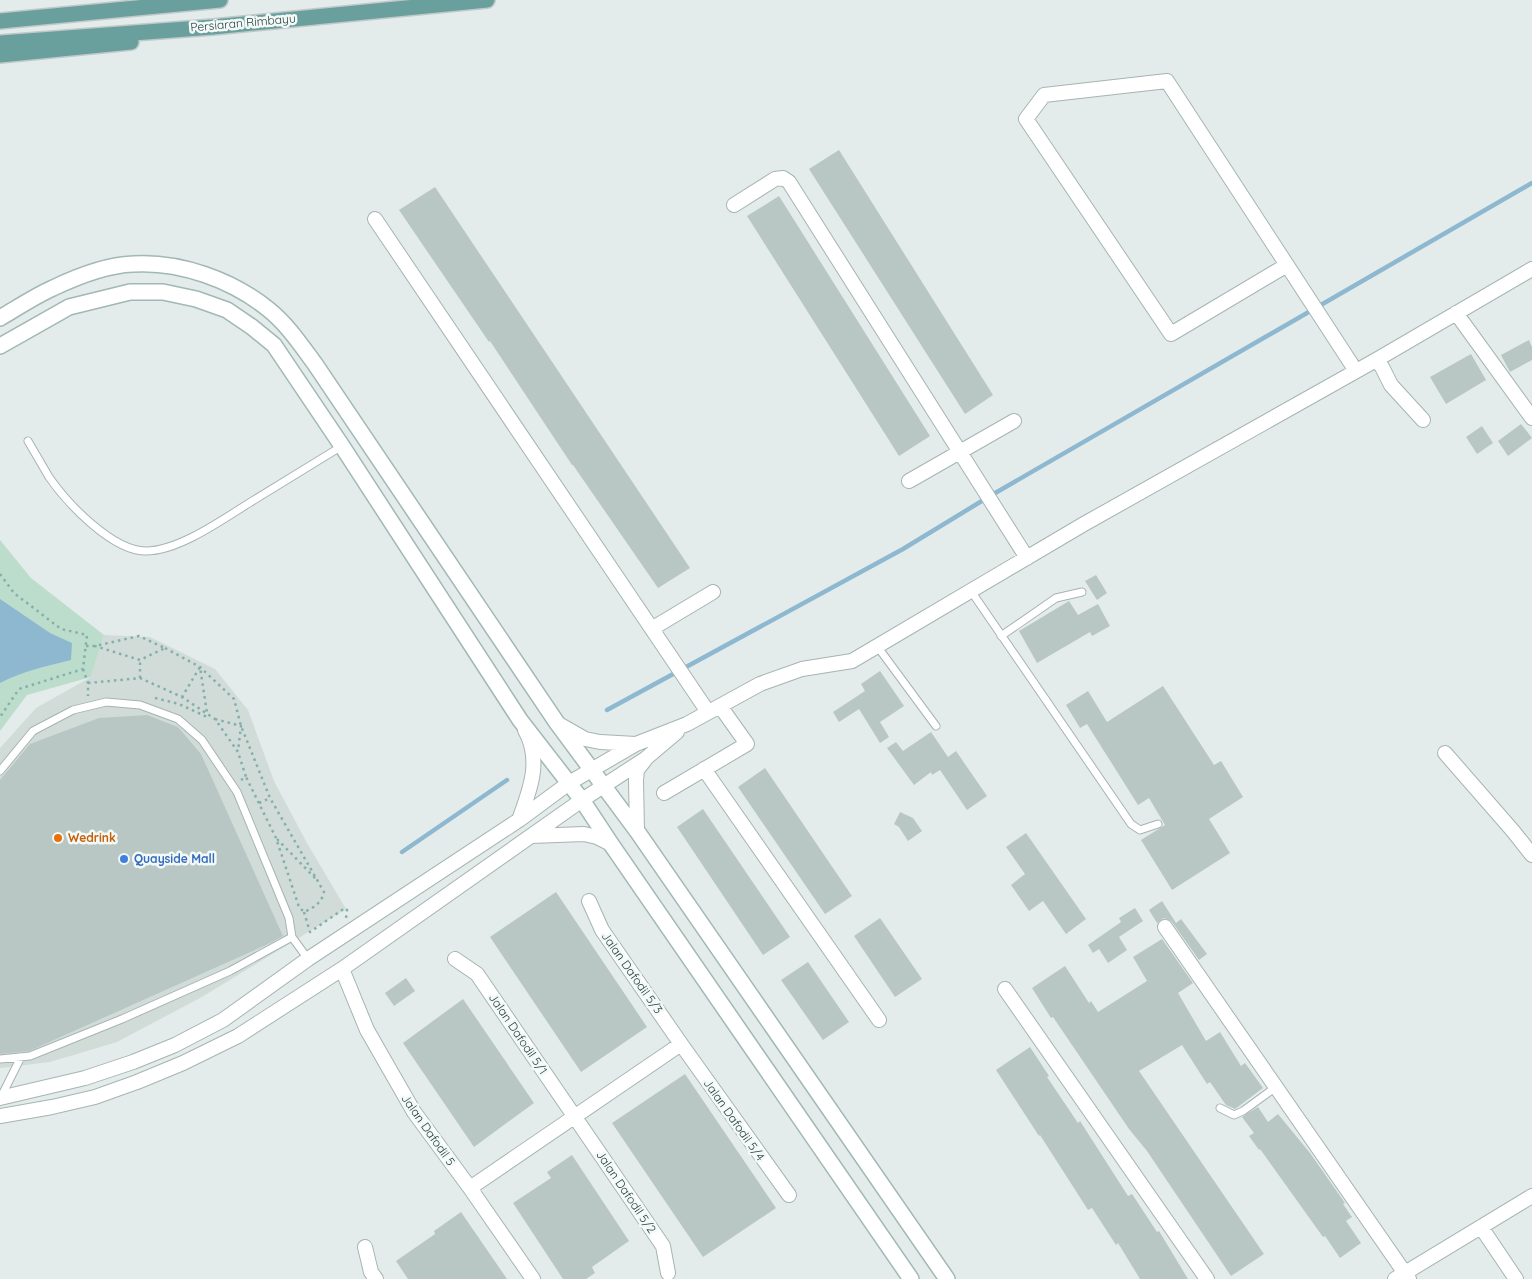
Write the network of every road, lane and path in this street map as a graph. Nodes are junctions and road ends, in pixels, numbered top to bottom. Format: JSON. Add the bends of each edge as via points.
{"nodes":[{"id":1,"x":220,"y":0,"type":"edge"},
{"id":2,"x":486,"y":0,"type":"edge"},
{"id":3,"x":0,"y":21,"type":"edge"},
{"id":4,"x":213,"y":26,"type":"junction"},
{"id":5,"x":0,"y":44,"type":"edge"},
{"id":6,"x":0,"y":55,"type":"edge"},
{"id":7,"x":734,"y":205,"type":"dead end"},
{"id":8,"x":375,"y":219,"type":"dead end"},
{"id":9,"x":1287,"y":265,"type":"junction"},
{"id":10,"x":1532,"y":269,"type":"edge"},
{"id":11,"x":1456,"y":313,"type":"junction"},
{"id":12,"x":0,"y":318,"type":"edge"},
{"id":13,"x":2,"y":346,"type":"edge"},
{"id":14,"x":1379,"y":364,"type":"junction"},
{"id":15,"x":1356,"y":371,"type":"junction"},
{"id":16,"x":1532,"y":418,"type":"edge"},
{"id":17,"x":1423,"y":420,"type":"dead end"},
{"id":18,"x":1014,"y":421,"type":"dead end"},
{"id":19,"x":28,"y":441,"type":"dead end"},
{"id":20,"x":342,"y":446,"type":"junction"},
{"id":21,"x":959,"y":453,"type":"junction"},
{"id":22,"x":909,"y":481,"type":"dead end"},
{"id":23,"x":1027,"y":558,"type":"junction"},
{"id":24,"x":0,"y":574,"type":"edge"},
{"id":25,"x":971,"y":591,"type":"junction"},
{"id":26,"x":713,"y":592,"type":"dead end"},
{"id":27,"x":1082,"y":592,"type":"dead end"},
{"id":28,"x":653,"y":628,"type":"junction"},
{"id":29,"x":1001,"y":636,"type":"junction"},
{"id":30,"x":877,"y":645,"type":"junction"},
{"id":31,"x":86,"y":646,"type":"junction"},
{"id":32,"x":95,"y":646,"type":"junction"},
{"id":33,"x":165,"y":648,"type":"junction"},
{"id":34,"x":140,"y":660,"type":"junction"},
{"id":35,"x":200,"y":667,"type":"junction"},
{"id":36,"x":83,"y":669,"type":"junction"},
{"id":37,"x":140,"y":678,"type":"junction"},
{"id":38,"x":88,"y":683,"type":"junction"},
{"id":39,"x":182,"y":697,"type":"junction"},
{"id":40,"x":140,"y":705,"type":"junction"},
{"id":41,"x":88,"y":706,"type":"junction"},
{"id":42,"x":714,"y":709,"type":"junction"},
{"id":43,"x":207,"y":713,"type":"junction"},
{"id":44,"x":0,"y":717,"type":"edge"},
{"id":45,"x":215,"y":718,"type":"junction"},
{"id":46,"x":520,"y":720,"type":"junction"},
{"id":47,"x":557,"y":723,"type":"junction"},
{"id":48,"x":687,"y":724,"type":"junction"},
{"id":49,"x":241,"y":726,"type":"junction"},
{"id":50,"x":936,"y":726,"type":"dead end"},
{"id":51,"x":636,"y":744,"type":"junction"},
{"id":52,"x":238,"y":752,"type":"junction"},
{"id":53,"x":1445,"y":753,"type":"dead end"},
{"id":54,"x":645,"y":759,"type":"junction"},
{"id":55,"x":704,"y":769,"type":"junction"},
{"id":56,"x":591,"y":770,"type":"junction"},
{"id":57,"x":0,"y":771,"type":"edge"},
{"id":58,"x":246,"y":777,"type":"junction"},
{"id":59,"x":569,"y":783,"type":"junction"},
{"id":60,"x":233,"y":785,"type":"junction"},
{"id":61,"x":603,"y":786,"type":"junction"},
{"id":62,"x":664,"y":793,"type":"dead end"},
{"id":63,"x":270,"y":798,"type":"junction"},
{"id":64,"x":582,"y":800,"type":"junction"},
{"id":65,"x":259,"y":803,"type":"junction"},
{"id":66,"x":519,"y":820,"type":"junction"},
{"id":67,"x":1158,"y":824,"type":"dead end"},
{"id":68,"x":637,"y":831,"type":"junction"},
{"id":69,"x":531,"y":836,"type":"junction"},
{"id":70,"x":276,"y":838,"type":"junction"},
{"id":71,"x":610,"y":844,"type":"junction"},
{"id":72,"x":1532,"y":855,"type":"edge"},
{"id":73,"x":321,"y":885,"type":"junction"},
{"id":74,"x":588,"y":901,"type":"dead end"},
{"id":75,"x":304,"y":912,"type":"junction"},
{"id":76,"x":343,"y":922,"type":"dead end"},
{"id":77,"x":1165,"y":927,"type":"dead end"},
{"id":78,"x":292,"y":937,"type":"junction"},
{"id":79,"x":308,"y":959,"type":"junction"},
{"id":80,"x":456,"y":959,"type":"dead end"},
{"id":81,"x":342,"y":969,"type":"junction"},
{"id":82,"x":1004,"y":989,"type":"dead end"},
{"id":83,"x":879,"y":1020,"type":"dead end"},
{"id":84,"x":681,"y":1044,"type":"junction"},
{"id":85,"x":21,"y":1057,"type":"junction"},
{"id":86,"x":0,"y":1059,"type":"edge"},
{"id":87,"x":1276,"y":1088,"type":"junction"},
{"id":88,"x":0,"y":1098,"type":"edge"},
{"id":89,"x":1220,"y":1108,"type":"dead end"},
{"id":90,"x":0,"y":1116,"type":"edge"},
{"id":91,"x":574,"y":1116,"type":"junction"},
{"id":92,"x":470,"y":1188,"type":"junction"},
{"id":93,"x":789,"y":1195,"type":"dead end"},
{"id":94,"x":1532,"y":1196,"type":"edge"},
{"id":95,"x":1481,"y":1227,"type":"junction"},
{"id":96,"x":365,"y":1247,"type":"dead end"},
{"id":97,"x":668,"y":1273,"type":"dead end"},
{"id":98,"x":1403,"y":1277,"type":"edge"},
{"id":99,"x":376,"y":1279,"type":"edge"},
{"id":100,"x":533,"y":1279,"type":"edge"},
{"id":101,"x":911,"y":1279,"type":"edge"},
{"id":102,"x":947,"y":1279,"type":"edge"},
{"id":103,"x":1207,"y":1279,"type":"edge"},
{"id":104,"x":1516,"y":1279,"type":"edge"}],
"edges":[{"from":1,"to":3,"type":"main road","name":"Persiaran Rimbayu"},
{"from":2,"to":4,"type":"main road","name":"Persiaran Rimbayu"},
{"from":4,"to":5,"type":"main road","name":"Persiaran Rimbayu"},
{"from":4,"to":6,"type":"main road","via":[[129,43]]},
{"from":7,"to":21,"type":"street","via":[[775,179],[786,179]]},
{"from":8,"to":28,"type":"street"},
{"from":9,"to":9,"type":"street","via":[[1167,81],[1044,95],[1026,120],[1171,334]]},
{"from":9,"to":15,"type":"street"},
{"from":10,"to":11,"type":"street"},
{"from":11,"to":14,"type":"street"},
{"from":11,"to":16,"type":"street"},
{"from":12,"to":47,"type":"street","via":[[51,288],[94,272],[132,264],[170,265],[204,275],[238,288],[269,309],[315,364]]},
{"from":13,"to":20,"type":"street","via":[[69,307],[130,292],[163,292],[196,299],[227,310],[274,346]]},
{"from":14,"to":15,"type":"street"},
{"from":14,"to":17,"type":"street","via":[[1391,385]]},
{"from":15,"to":23,"type":"street"},
{"from":18,"to":21,"type":"street"},
{"from":19,"to":20,"type":"lane","via":[[50,478],[71,504],[125,547],[146,551],[169,547],[203,532]]},
{"from":20,"to":46,"type":"street"},
{"from":21,"to":22,"type":"street"},
{"from":21,"to":23,"type":"street"},
{"from":23,"to":25,"type":"street"},
{"from":24,"to":31,"type":"path","via":[[14,593],[61,629],[87,635]]},
{"from":25,"to":29,"type":"lane"},
{"from":25,"to":30,"type":"street"},
{"from":26,"to":28,"type":"street"},
{"from":27,"to":29,"type":"lane","via":[[1056,598]]},
{"from":28,"to":42,"type":"street","via":[[681,670]]},
{"from":29,"to":67,"type":"lane","via":[[1131,824],[1140,830]]},
{"from":30,"to":42,"type":"street","via":[[852,660],[802,669],[760,684]]},
{"from":30,"to":50,"type":"lane"},
{"from":31,"to":32,"type":"path"},
{"from":31,"to":36,"type":"path"},
{"from":32,"to":33,"type":"path","via":[[138,636]]},
{"from":32,"to":34,"type":"path"},
{"from":33,"to":34,"type":"path"},
{"from":33,"to":35,"type":"path"},
{"from":34,"to":37,"type":"path"},
{"from":35,"to":39,"type":"path"},
{"from":35,"to":43,"type":"path"},
{"from":35,"to":49,"type":"path","via":[[234,699]]},
{"from":36,"to":38,"type":"path"},
{"from":36,"to":44,"type":"path","via":[[19,689]]},
{"from":37,"to":38,"type":"path"},
{"from":37,"to":39,"type":"path"},
{"from":38,"to":41,"type":"path"},
{"from":39,"to":43,"type":"path"},
{"from":40,"to":41,"type":"lane","via":[[106,702]]},
{"from":40,"to":43,"type":"path","via":[[144,698],[160,699],[204,716]]},
{"from":40,"to":60,"type":"lane","via":[[178,719],[202,740]]},
{"from":41,"to":57,"type":"lane","via":[[73,710],[33,732]]},
{"from":42,"to":48,"type":"street"},
{"from":42,"to":55,"type":"street","via":[[746,744]]},
{"from":43,"to":45,"type":"path"},
{"from":45,"to":49,"type":"path"},
{"from":45,"to":52,"type":"path"},
{"from":46,"to":59,"type":"street"},
{"from":46,"to":66,"type":"street","via":[[531,741],[534,776]]},
{"from":47,"to":51,"type":"street","via":[[600,742]]},
{"from":47,"to":56,"type":"street"},
{"from":48,"to":51,"type":"street"},
{"from":48,"to":54,"type":"street"},
{"from":49,"to":52,"type":"path"},
{"from":49,"to":63,"type":"path"},
{"from":51,"to":56,"type":"street"},
{"from":52,"to":58,"type":"path"},
{"from":53,"to":72,"type":"street"},
{"from":54,"to":61,"type":"street"},
{"from":54,"to":68,"type":"street","via":[[637,770]]},
{"from":55,"to":62,"type":"street"},
{"from":55,"to":83,"type":"street"},
{"from":56,"to":59,"type":"street"},
{"from":56,"to":61,"type":"street"},
{"from":58,"to":60,"type":"path"},
{"from":58,"to":65,"type":"path"},
{"from":59,"to":64,"type":"street"},
{"from":59,"to":66,"type":"street"},
{"from":60,"to":78,"type":"lane","via":[[289,918]]},
{"from":61,"to":64,"type":"street"},
{"from":61,"to":68,"type":"street"},
{"from":63,"to":65,"type":"path"},
{"from":63,"to":73,"type":"path"},
{"from":64,"to":69,"type":"street"},
{"from":64,"to":71,"type":"street"},
{"from":65,"to":70,"type":"path"},
{"from":66,"to":79,"type":"street"},
{"from":68,"to":102,"type":"street"},
{"from":69,"to":71,"type":"street","via":[[584,834]]},
{"from":69,"to":81,"type":"street"},
{"from":70,"to":73,"type":"path"},
{"from":70,"to":75,"type":"path","via":[[299,907]]},
{"from":71,"to":101,"type":"street"},
{"from":73,"to":75,"type":"path","via":[[323,898],[313,909]]},
{"from":74,"to":84,"type":"street","name":"Jalan Dafodil 5/3","via":[[602,930]]},
{"from":75,"to":76,"type":"path","via":[[310,932],[344,908],[347,916]]},
{"from":77,"to":87,"type":"street"},
{"from":78,"to":79,"type":"lane"},
{"from":78,"to":85,"type":"lane","via":[[230,971],[122,1019]]},
{"from":79,"to":88,"type":"street","via":[[223,1020],[175,1045],[86,1078]]},
{"from":80,"to":91,"type":"street","name":"Jalan Dafodil 5/1","via":[[477,974]]},
{"from":81,"to":90,"type":"street","via":[[238,1036],[183,1063],[95,1096]]},
{"from":81,"to":92,"type":"street","name":"Jalan Dafodil 5","via":[[367,1030],[414,1112]]},
{"from":82,"to":103,"type":"street"},
{"from":84,"to":91,"type":"street"},
{"from":84,"to":93,"type":"street","name":"Jalan Dafodil 5/4"},
{"from":85,"to":86,"type":"lane"},
{"from":85,"to":88,"type":"lane"},
{"from":87,"to":89,"type":"lane","via":[[1243,1112],[1234,1115]]},
{"from":87,"to":98,"type":"street"},
{"from":91,"to":92,"type":"street"},
{"from":91,"to":97,"type":"street","name":"Jalan Dafodil 5/2","via":[[663,1246]]},
{"from":92,"to":100,"type":"street","name":"Jalan Dafodil 5"},
{"from":94,"to":95,"type":"street"},
{"from":95,"to":98,"type":"street"},
{"from":95,"to":104,"type":"street"},
{"from":96,"to":99,"type":"street"}]}
